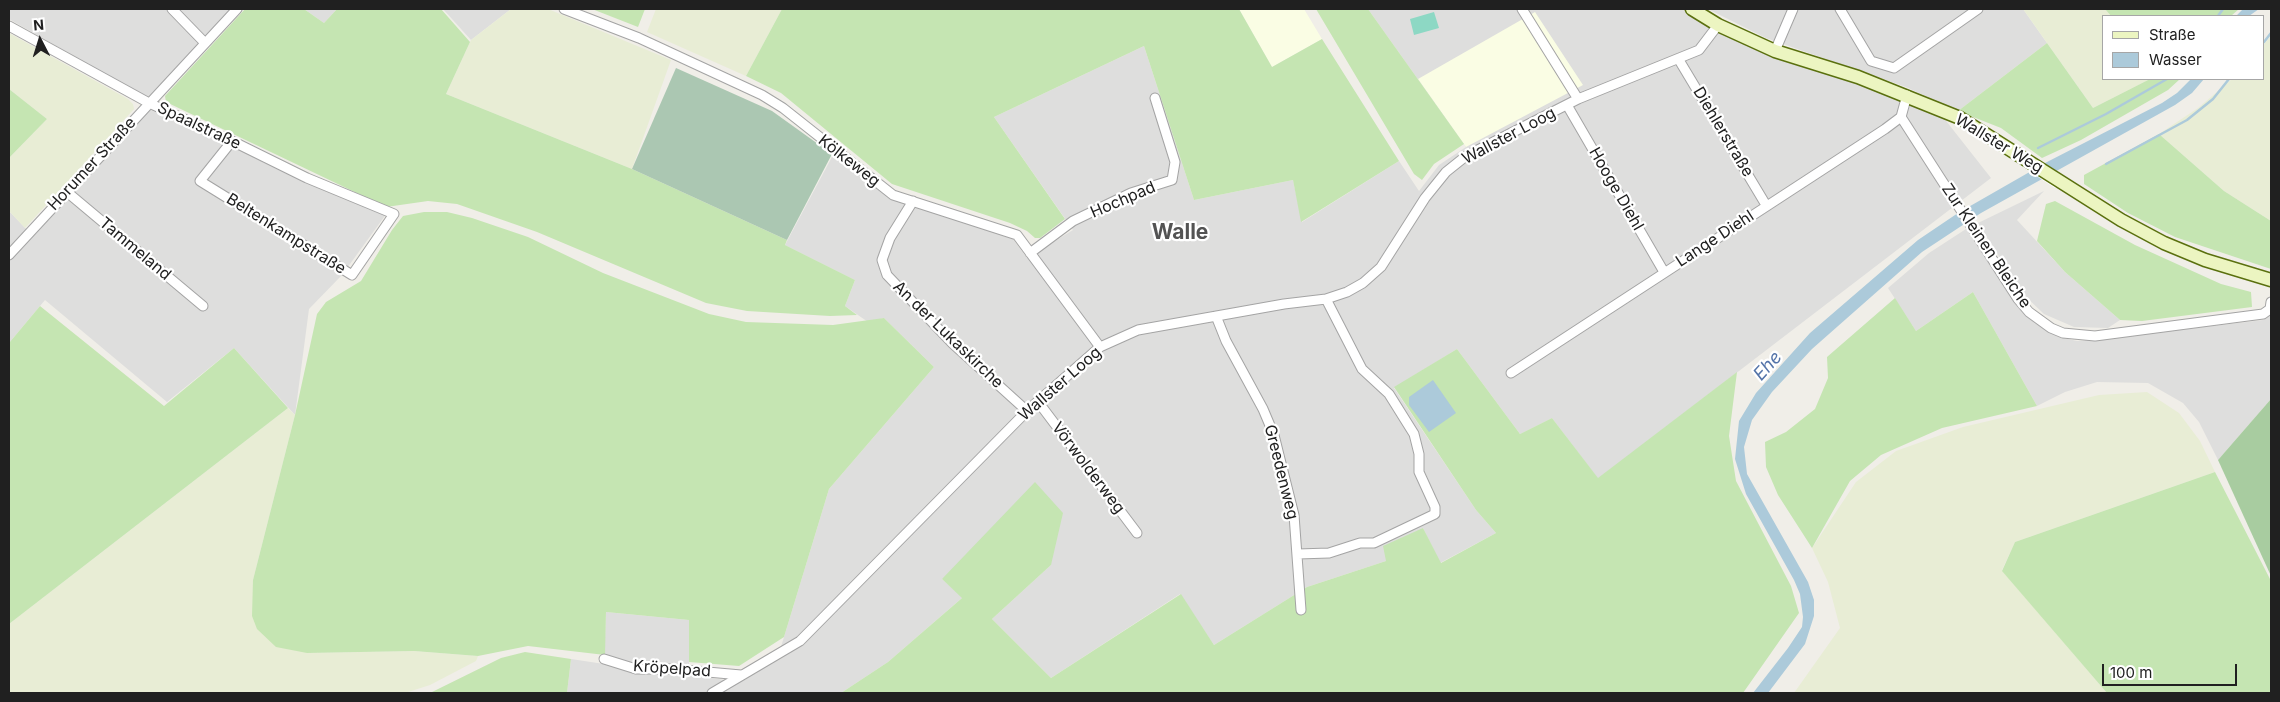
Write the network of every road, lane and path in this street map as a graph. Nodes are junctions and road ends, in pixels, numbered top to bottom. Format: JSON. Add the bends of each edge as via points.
{"nodes":[{"id":1,"x":172,"y":9,"type":"edge"},
{"id":2,"x":237,"y":9,"type":"edge"},
{"id":3,"x":564,"y":9,"type":"edge"},
{"id":4,"x":1522,"y":9,"type":"edge"},
{"id":5,"x":1692,"y":9,"type":"edge"},
{"id":6,"x":1793,"y":9,"type":"edge"},
{"id":7,"x":1840,"y":9,"type":"edge"},
{"id":8,"x":1978,"y":9,"type":"edge"},
{"id":9,"x":1718,"y":25,"type":"junction"},
{"id":10,"x":9,"y":26,"type":"edge"},
{"id":11,"x":205,"y":43,"type":"junction"},
{"id":12,"x":1775,"y":52,"type":"junction"},
{"id":13,"x":1679,"y":60,"type":"junction"},
{"id":14,"x":1907,"y":95,"type":"junction"},
{"id":15,"x":1155,"y":98,"type":"dead end"},
{"id":16,"x":1578,"y":99,"type":"junction"},
{"id":17,"x":149,"y":103,"type":"junction"},
{"id":18,"x":1567,"y":105,"type":"junction"},
{"id":19,"x":1901,"y":117,"type":"junction"},
{"id":20,"x":232,"y":141,"type":"junction"},
{"id":21,"x":67,"y":192,"type":"junction"},
{"id":22,"x":913,"y":201,"type":"junction"},
{"id":23,"x":1766,"y":205,"type":"junction"},
{"id":24,"x":394,"y":214,"type":"joint"},
{"id":25,"x":1030,"y":253,"type":"junction"},
{"id":26,"x":9,"y":255,"type":"edge"},
{"id":27,"x":1664,"y":272,"type":"junction"},
{"id":28,"x":2271,"y":280,"type":"edge"},
{"id":29,"x":1326,"y":299,"type":"junction"},
{"id":30,"x":2271,"y":302,"type":"edge"},
{"id":31,"x":203,"y":306,"type":"dead end"},
{"id":32,"x":1216,"y":316,"type":"junction"},
{"id":33,"x":1100,"y":347,"type":"junction"},
{"id":34,"x":1511,"y":373,"type":"dead end"},
{"id":35,"x":1038,"y":403,"type":"junction"},
{"id":36,"x":1027,"y":411,"type":"junction"},
{"id":37,"x":1137,"y":533,"type":"dead end"},
{"id":38,"x":1298,"y":554,"type":"junction"},
{"id":39,"x":1301,"y":610,"type":"dead end"},
{"id":40,"x":604,"y":659,"type":"dead end"},
{"id":41,"x":741,"y":675,"type":"junction"},
{"id":42,"x":712,"y":693,"type":"edge"}],
"edges":[{"from":1,"to":11,"type":"street"},
{"from":2,"to":11,"type":"street","name":"Horumer Straße"},
{"from":3,"to":22,"type":"street","name":"Kölkeweg","via":[[638,38],[762,95],[893,195]]},
{"from":4,"to":16,"type":"street"},
{"from":5,"to":9,"type":"street","name":"Wallster Weg"},
{"from":6,"to":12,"type":"street"},
{"from":7,"to":8,"type":"street","via":[[1871,61],[1894,68]]},
{"from":9,"to":12,"type":"street","name":"Wallster Weg"},
{"from":9,"to":13,"type":"street","name":"Wallster Loog","via":[[1699,50]]},
{"from":10,"to":17,"type":"street","name":"Spaalstraße"},
{"from":11,"to":17,"type":"street","name":"Horumer Straße"},
{"from":12,"to":14,"type":"street","name":"Wallster Weg"},
{"from":13,"to":16,"type":"street","name":"Wallster Loog"},
{"from":13,"to":23,"type":"street","name":"Diehlerstraße"},
{"from":14,"to":19,"type":"street"},
{"from":14,"to":28,"type":"street","name":"Wallster Weg","via":[[1960,118],[2121,220],[2164,243],[2205,260]]},
{"from":15,"to":25,"type":"street","name":"Hochpad","via":[[1175,162],[1172,180],[1131,193],[1073,221]]},
{"from":16,"to":18,"type":"street","name":"Wallster Loog"},
{"from":17,"to":20,"type":"street","name":"Spaalstraße"},
{"from":17,"to":21,"type":"street","name":"Horumer Straße"},
{"from":18,"to":27,"type":"street","name":"Hooge Diehl"},
{"from":18,"to":29,"type":"street","name":"Wallster Loog","via":[[1466,156],[1446,172],[1421,203],[1381,267],[1363,283]]},
{"from":19,"to":23,"type":"street","name":"Lange Diehl"},
{"from":19,"to":30,"type":"street","name":"Zur Kleinen Bleiche","via":[[2018,299],[2029,312],[2063,333],[2095,336],[2263,314],[2270,309]]},
{"from":20,"to":24,"type":"street","name":"Spaalstraße","via":[[307,178]]},
{"from":20,"to":24,"type":"street","name":"Beltenkampstraße","via":[[200,181],[352,275]]},
{"from":21,"to":26,"type":"street","name":"Horumer Straße"},
{"from":21,"to":31,"type":"street","name":"Tammeland"},
{"from":22,"to":25,"type":"street","name":"Kölkeweg","via":[[1017,235]]},
{"from":22,"to":36,"type":"street","name":"An der Lukaskirche","via":[[890,238],[882,260],[887,275],[953,344]]},
{"from":23,"to":27,"type":"street","name":"Lange Diehl"},
{"from":25,"to":33,"type":"street","name":"Kölkeweg"},
{"from":27,"to":34,"type":"street","name":"Lange Diehl"},
{"from":29,"to":32,"type":"street","name":"Wallster Loog"},
{"from":29,"to":38,"type":"street","via":[[1362,369],[1390,394],[1414,434],[1419,472],[1436,514],[1374,542],[1360,543],[1329,554]]},
{"from":32,"to":33,"type":"street","name":"Wallster Loog","via":[[1138,330]]},
{"from":32,"to":38,"type":"street","name":"Greedenweg","via":[[1274,435],[1294,515]]},
{"from":33,"to":35,"type":"street","name":"Wallster Loog"},
{"from":35,"to":36,"type":"street","name":"Wallster Loog"},
{"from":35,"to":37,"type":"street","name":"Vörwolderweg"},
{"from":36,"to":41,"type":"street","name":"Wallster Loog","via":[[800,641]]},
{"from":38,"to":39,"type":"street","name":"Greedenweg"},
{"from":40,"to":41,"type":"street","name":"Kröpelpad","via":[[636,669],[674,668]]},
{"from":41,"to":42,"type":"street","name":"Wallster Loog"}]}
